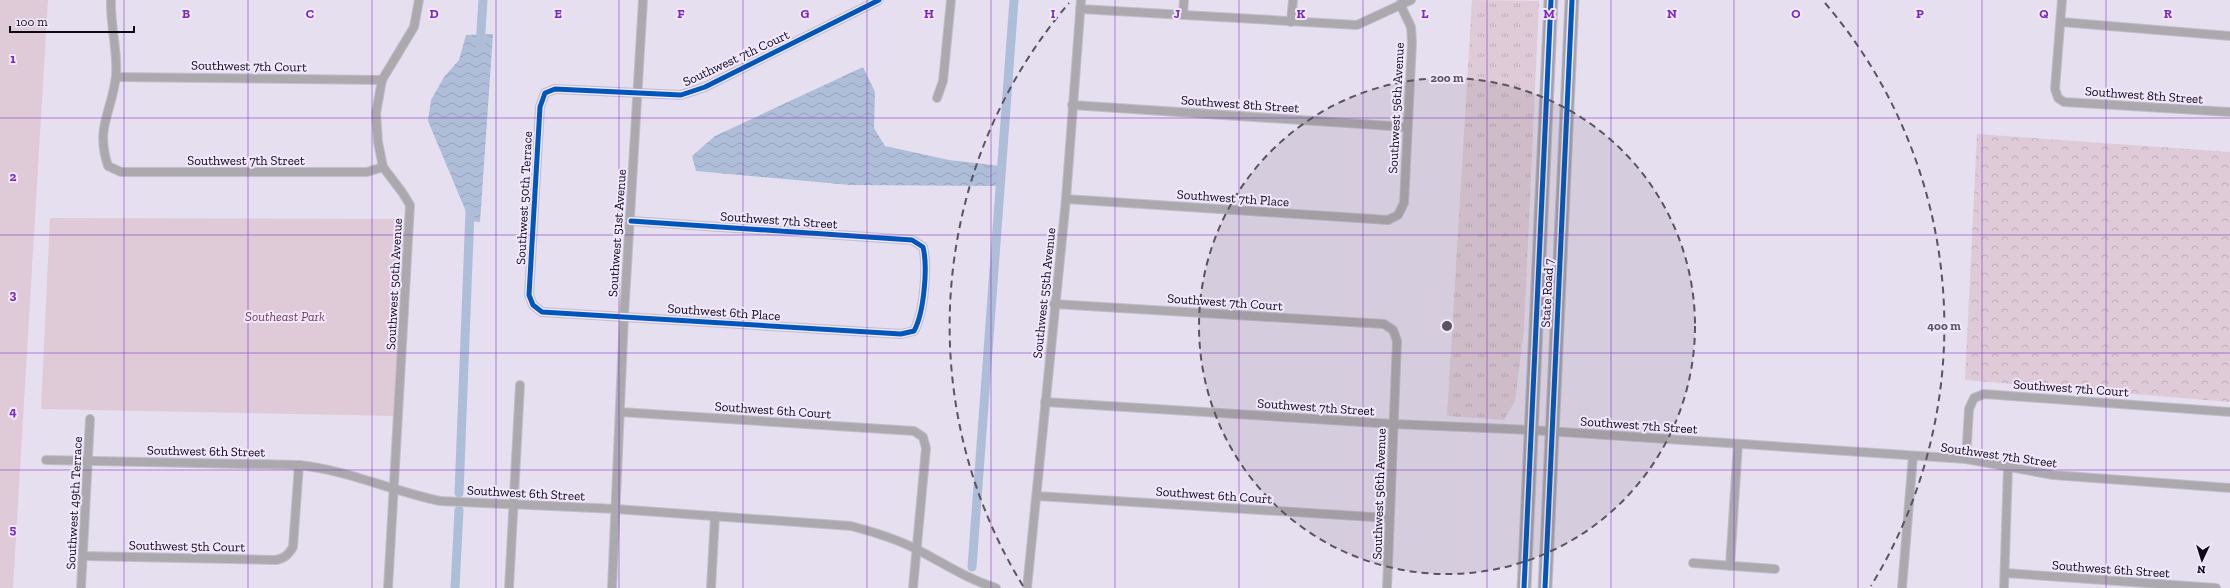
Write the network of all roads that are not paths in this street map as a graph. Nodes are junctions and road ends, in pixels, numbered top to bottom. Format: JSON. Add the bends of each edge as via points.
{"nodes":[{"id":1,"x":111,"y":0,"type":"edge"},
{"id":2,"x":419,"y":0,"type":"edge"},
{"id":3,"x":643,"y":0,"type":"edge"},
{"id":4,"x":879,"y":0,"type":"edge"},
{"id":5,"x":951,"y":0,"type":"edge"},
{"id":6,"x":1081,"y":0,"type":"edge"},
{"id":7,"x":1184,"y":0,"type":"edge"},
{"id":8,"x":1293,"y":0,"type":"edge"},
{"id":9,"x":1411,"y":0,"type":"edge"},
{"id":10,"x":1551,"y":0,"type":"edge"},
{"id":11,"x":1564,"y":0,"type":"edge"},
{"id":12,"x":1572,"y":0,"type":"edge"},
{"id":13,"x":2062,"y":0,"type":"edge"},
{"id":14,"x":1400,"y":4,"type":"junction"},
{"id":15,"x":1080,"y":9,"type":"junction"},
{"id":16,"x":1183,"y":14,"type":"junction"},
{"id":17,"x":1291,"y":22,"type":"junction"},
{"id":18,"x":2061,"y":22,"type":"junction"},
{"id":19,"x":1571,"y":27,"type":"junction"},
{"id":20,"x":2230,"y":36,"type":"edge"},
{"id":21,"x":116,"y":77,"type":"junction"},
{"id":22,"x":382,"y":80,"type":"junction"},
{"id":23,"x":545,"y":93,"type":"joint"},
{"id":24,"x":637,"y":94,"type":"junction"},
{"id":25,"x":937,"y":98,"type":"dead end"},
{"id":26,"x":1072,"y":105,"type":"junction"},
{"id":27,"x":2230,"y":112,"type":"edge"},
{"id":28,"x":1407,"y":127,"type":"junction"},
{"id":29,"x":383,"y":167,"type":"junction"},
{"id":30,"x":1066,"y":199,"type":"junction"},
{"id":31,"x":1398,"y":215,"type":"joint"},
{"id":32,"x":631,"y":221,"type":"junction"},
{"id":33,"x":1054,"y":304,"type":"junction"},
{"id":34,"x":533,"y":305,"type":"joint"},
{"id":35,"x":624,"y":316,"type":"junction"},
{"id":36,"x":1393,"y":330,"type":"joint"},
{"id":37,"x":914,"y":331,"type":"joint"},
{"id":38,"x":520,"y":385,"type":"dead end"},
{"id":39,"x":1045,"y":402,"type":"junction"},
{"id":40,"x":620,"y":412,"type":"junction"},
{"id":41,"x":2230,"y":412,"type":"edge"},
{"id":42,"x":90,"y":419,"type":"dead end"},
{"id":43,"x":1394,"y":424,"type":"junction"},
{"id":44,"x":1531,"y":430,"type":"junction"},
{"id":45,"x":1552,"y":431,"type":"junction"},
{"id":46,"x":1738,"y":444,"type":"junction"},
{"id":47,"x":1913,"y":456,"type":"junction"},
{"id":48,"x":1966,"y":459,"type":"junction"},
{"id":49,"x":46,"y":460,"type":"dead end"},
{"id":50,"x":87,"y":460,"type":"junction"},
{"id":51,"x":298,"y":465,"type":"junction"},
{"id":52,"x":2008,"y":467,"type":"junction"},
{"id":53,"x":2230,"y":488,"type":"edge"},
{"id":54,"x":395,"y":489,"type":"junction"},
{"id":55,"x":1037,"y":496,"type":"junction"},
{"id":56,"x":514,"y":504,"type":"junction"},
{"id":57,"x":616,"y":509,"type":"junction"},
{"id":58,"x":715,"y":516,"type":"junction"},
{"id":59,"x":1389,"y":518,"type":"junction"},
{"id":60,"x":917,"y":550,"type":"junction"},
{"id":61,"x":83,"y":556,"type":"junction"},
{"id":62,"x":1692,"y":563,"type":"dead end"},
{"id":63,"x":1730,"y":566,"type":"junction"},
{"id":64,"x":1776,"y":569,"type":"dead end"},
{"id":65,"x":2005,"y":573,"type":"junction"},
{"id":66,"x":2100,"y":584,"type":"edge"},
{"id":67,"x":2199,"y":587,"type":"edge"},
{"id":68,"x":81,"y":588,"type":"edge"},
{"id":69,"x":388,"y":588,"type":"edge"},
{"id":70,"x":509,"y":588,"type":"edge"},
{"id":71,"x":612,"y":588,"type":"edge"},
{"id":72,"x":711,"y":588,"type":"edge"},
{"id":73,"x":913,"y":588,"type":"edge"},
{"id":74,"x":996,"y":588,"type":"edge"},
{"id":75,"x":1027,"y":588,"type":"edge"},
{"id":76,"x":1387,"y":588,"type":"edge"},
{"id":77,"x":1524,"y":588,"type":"edge"},
{"id":78,"x":1545,"y":588,"type":"edge"},
{"id":79,"x":1902,"y":588,"type":"edge"},
{"id":80,"x":2004,"y":588,"type":"edge"},
{"id":81,"x":2216,"y":588,"type":"edge"}],
"edges":[{"from":1,"to":21,"type":"street"},
{"from":2,"to":22,"type":"street","name":"Southwest 50th Avenue","via":[[414,27]]},
{"from":3,"to":24,"type":"street","name":"Southwest 51st Avenue"},
{"from":4,"to":24,"type":"street","name":"Southwest 7th Court","via":[[705,87],[681,95]]},
{"from":5,"to":25,"type":"street","via":[[943,81]]},
{"from":6,"to":15,"type":"street","name":"Southwest 55th Avenue"},
{"from":7,"to":16,"type":"street"},
{"from":8,"to":17,"type":"street"},
{"from":9,"to":14,"type":"street"},
{"from":10,"to":44,"type":"main road","name":"State Road 7"},
{"from":11,"to":19,"type":"main road"},
{"from":12,"to":19,"type":"main road","name":"State Road 7"},
{"from":13,"to":18,"type":"street"},
{"from":14,"to":17,"type":"street","via":[[1357,25]]},
{"from":14,"to":28,"type":"street","name":"Southwest 56th Avenue","via":[[1411,27]]},
{"from":15,"to":16,"type":"street"},
{"from":15,"to":26,"type":"street","name":"Southwest 55th Avenue"},
{"from":16,"to":17,"type":"street"},
{"from":18,"to":20,"type":"street"},
{"from":18,"to":27,"type":"street","name":"Southwest 8th Street","via":[[2055,89],[2058,98],[2064,102]]},
{"from":19,"to":45,"type":"main road","name":"State Road 7"},
{"from":21,"to":22,"type":"street","name":"Southwest 7th Court"},
{"from":21,"to":29,"type":"street","name":"Southwest 7th Street","via":[[105,119],[103,150],[108,166],[121,172],[367,172]]},
{"from":22,"to":29,"type":"street","name":"Southwest 50th Avenue","via":[[376,113]]},
{"from":23,"to":24,"type":"street","name":"Southwest 7th Court","via":[[555,89]]},
{"from":23,"to":34,"type":"street","name":"Southwest 50th Terrace","via":[[540,107],[529,295]]},
{"from":24,"to":32,"type":"street","name":"Southwest 51st Avenue"},
{"from":26,"to":28,"type":"street","name":"Southwest 8th Street"},
{"from":26,"to":30,"type":"street","name":"Southwest 55th Avenue"},
{"from":28,"to":31,"type":"street","name":"Southwest 56th Avenue","via":[[1404,203]]},
{"from":29,"to":54,"type":"street","name":"Southwest 50th Avenue","via":[[410,206]]},
{"from":30,"to":31,"type":"street","name":"Southwest 7th Place","via":[[1388,220]]},
{"from":30,"to":33,"type":"street","name":"Southwest 55th Avenue"},
{"from":32,"to":35,"type":"street","name":"Southwest 51st Avenue"},
{"from":32,"to":37,"type":"street","name":"Southwest 7th Street","via":[[912,240],[923,247],[926,258],[919,321]]},
{"from":33,"to":36,"type":"street","name":"Southwest 7th Court","via":[[1384,324]]},
{"from":33,"to":39,"type":"street","name":"Southwest 55th Avenue"},
{"from":34,"to":35,"type":"street","name":"Southwest 6th Place","via":[[542,312]]},
{"from":35,"to":37,"type":"street","name":"Southwest 6th Place","via":[[901,334]]},
{"from":35,"to":40,"type":"street","name":"Southwest 51st Avenue"},
{"from":36,"to":43,"type":"street","name":"Southwest 56th Avenue","via":[[1397,341]]},
{"from":38,"to":56,"type":"street"},
{"from":39,"to":43,"type":"street","name":"Southwest 7th Street"},
{"from":39,"to":55,"type":"street","name":"Southwest 55th Avenue"},
{"from":40,"to":57,"type":"street","name":"Southwest 51st Avenue"},
{"from":40,"to":60,"type":"street","name":"Southwest 6th Court","via":[[914,431],[923,437],[926,448]]},
{"from":41,"to":48,"type":"street","name":"Southwest 7th Court","via":[[1984,394],[1974,398],[1969,409]]},
{"from":42,"to":50,"type":"street","name":"Southwest 49th Terrace"},
{"from":43,"to":44,"type":"street","name":"Southwest 7th Street"},
{"from":43,"to":59,"type":"street","name":"Southwest 56th Avenue"},
{"from":44,"to":45,"type":"street","name":"Southwest 7th Street"},
{"from":44,"to":77,"type":"main road","name":"State Road 7"},
{"from":45,"to":46,"type":"street","name":"Southwest 7th Street"},
{"from":45,"to":78,"type":"main road","name":"State Road 7"},
{"from":46,"to":47,"type":"street","name":"Southwest 7th Street"},
{"from":46,"to":63,"type":"street"},
{"from":47,"to":48,"type":"street","name":"Southwest 7th Street"},
{"from":47,"to":79,"type":"street"},
{"from":48,"to":52,"type":"street","name":"Southwest 7th Street"},
{"from":49,"to":50,"type":"street","name":"Southwest 6th Street"},
{"from":50,"to":51,"type":"street","name":"Southwest 6th Street"},
{"from":50,"to":61,"type":"street","name":"Southwest 49th Terrace"},
{"from":51,"to":54,"type":"street","name":"Southwest 6th Street","via":[[319,467]]},
{"from":51,"to":61,"type":"street","name":"Southwest 5th Court","via":[[293,547],[289,554],[276,560]]},
{"from":52,"to":53,"type":"street","name":"Southwest 7th Street","via":[[2053,475]]},
{"from":52,"to":65,"type":"street"},
{"from":54,"to":56,"type":"street","name":"Southwest 6th Street","via":[[440,501]]},
{"from":54,"to":69,"type":"street","name":"Southwest 50th Avenue"},
{"from":55,"to":59,"type":"street","name":"Southwest 6th Court"},
{"from":55,"to":75,"type":"street","name":"Southwest 55th Avenue"},
{"from":56,"to":57,"type":"street","name":"Southwest 6th Street"},
{"from":56,"to":70,"type":"street"},
{"from":57,"to":58,"type":"street","name":"Southwest 6th Street"},
{"from":57,"to":71,"type":"street","name":"Southwest 51st Avenue"},
{"from":58,"to":60,"type":"street","name":"Southwest 6th Street","via":[[851,526],[879,533]]},
{"from":58,"to":72,"type":"street"},
{"from":59,"to":76,"type":"street","name":"Southwest 56th Avenue"},
{"from":60,"to":73,"type":"street"},
{"from":60,"to":74,"type":"street","name":"Southwest 6th Street","via":[[969,579]]},
{"from":61,"to":68,"type":"street","name":"Southwest 49th Terrace"},
{"from":62,"to":63,"type":"street"},
{"from":63,"to":64,"type":"street"},
{"from":65,"to":66,"type":"street","name":"Southwest 6th Street"},
{"from":65,"to":80,"type":"street"},
{"from":66,"to":67,"type":"street","name":"Southwest 6th Street"},
{"from":67,"to":81,"type":"street","name":"Southwest 6th Street"}]}
